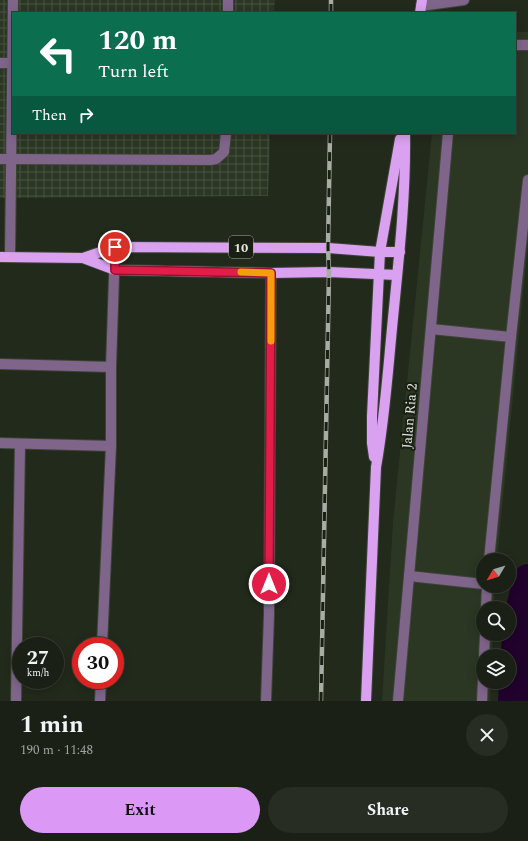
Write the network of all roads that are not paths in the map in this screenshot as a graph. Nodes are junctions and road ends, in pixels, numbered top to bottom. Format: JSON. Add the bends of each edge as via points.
{"nodes":[{"id":1,"x":13,"y":0,"type":"edge"},
{"id":2,"x":228,"y":0,"type":"edge"},
{"id":3,"x":464,"y":0,"type":"edge"},
{"id":4,"x":421,"y":6,"type":"edge"},
{"id":5,"x":13,"y":12,"type":"edge"},
{"id":6,"x":228,"y":12,"type":"edge"},
{"id":7,"x":516,"y":45,"type":"edge"},
{"id":8,"x":528,"y":45,"type":"edge"},
{"id":9,"x":0,"y":63,"type":"edge"},
{"id":10,"x":12,"y":63,"type":"edge"},
{"id":11,"x":226,"y":134,"type":"edge"},
{"id":12,"x":403,"y":134,"type":"edge"},
{"id":13,"x":403,"y":134,"type":"edge"},
{"id":14,"x":448,"y":134,"type":"edge"},
{"id":15,"x":0,"y":159,"type":"edge"},
{"id":16,"x":11,"y":159,"type":"junction"},
{"id":17,"x":528,"y":180,"type":"edge"},
{"id":18,"x":115,"y":247,"type":"junction"},
{"id":19,"x":380,"y":252,"type":"junction"},
{"id":20,"x":400,"y":252,"type":"junction"},
{"id":21,"x":5,"y":257,"type":"edge"},
{"id":22,"x":83,"y":258,"type":"junction"},
{"id":23,"x":115,"y":270,"type":"junction"},
{"id":24,"x":271,"y":273,"type":"junction"},
{"id":25,"x":380,"y":275,"type":"junction"},
{"id":26,"x":398,"y":275,"type":"junction"},
{"id":27,"x":431,"y":329,"type":"junction"},
{"id":28,"x":511,"y":337,"type":"junction"},
{"id":29,"x":0,"y":364,"type":"edge"},
{"id":30,"x":111,"y":367,"type":"junction"},
{"id":31,"x":0,"y":444,"type":"edge"},
{"id":32,"x":20,"y":444,"type":"junction"},
{"id":33,"x":111,"y":446,"type":"junction"},
{"id":34,"x":376,"y":467,"type":"junction"},
{"id":35,"x":491,"y":553,"type":"edge"},
{"id":36,"x":409,"y":576,"type":"junction"},
{"id":37,"x":476,"y":583,"type":"edge"},
{"id":38,"x":102,"y":637,"type":"edge"},
{"id":39,"x":101,"y":689,"type":"edge"},
{"id":40,"x":483,"y":689,"type":"edge"},
{"id":41,"x":16,"y":701,"type":"edge"},
{"id":42,"x":100,"y":701,"type":"edge"},
{"id":43,"x":266,"y":701,"type":"edge"},
{"id":44,"x":366,"y":701,"type":"edge"},
{"id":45,"x":398,"y":701,"type":"edge"},
{"id":46,"x":482,"y":701,"type":"edge"}],
"edges":[{"from":1,"to":5,"type":"street"},
{"from":2,"to":6,"type":"street"},
{"from":3,"to":4,"type":"street"},
{"from":7,"to":8,"type":"street"},
{"from":9,"to":10,"type":"street"},
{"from":10,"to":16,"type":"street"},
{"from":11,"to":16,"type":"street","via":[[224,152],[211,160]]},
{"from":12,"to":20,"type":"main road","via":[[405,158]]},
{"from":13,"to":19,"type":"main road","via":[[396,157]]},
{"from":14,"to":27,"type":"street","name":"Jalan Ria 2"},
{"from":15,"to":16,"type":"street"},
{"from":16,"to":21,"type":"street"},
{"from":17,"to":28,"type":"street"},
{"from":18,"to":19,"type":"main road","number":"10","via":[[328,248]]},
{"from":18,"to":22,"type":"main road","number":"10"},
{"from":18,"to":23,"type":"street"},
{"from":19,"to":20,"type":"main road","number":"10"},
{"from":19,"to":25,"type":"main road"},
{"from":20,"to":26,"type":"main road"},
{"from":21,"to":22,"type":"main road","number":"10"},
{"from":22,"to":23,"type":"main road","number":"10"},
{"from":23,"to":24,"type":"main road","number":"10"},
{"from":23,"to":30,"type":"street"},
{"from":24,"to":25,"type":"main road","number":"10","via":[[329,272]]},
{"from":24,"to":43,"type":"street"},
{"from":25,"to":26,"type":"main road","number":"10"},
{"from":25,"to":34,"type":"main road","via":[[372,416],[372,442]]},
{"from":26,"to":34,"type":"main road"},
{"from":27,"to":28,"type":"street"},
{"from":27,"to":36,"type":"street","name":"Jalan Ria 2"},
{"from":28,"to":35,"type":"street"},
{"from":29,"to":30,"type":"street"},
{"from":30,"to":33,"type":"street"},
{"from":31,"to":32,"type":"street"},
{"from":32,"to":33,"type":"street"},
{"from":32,"to":41,"type":"street"},
{"from":33,"to":38,"type":"street"},
{"from":34,"to":44,"type":"main road"},
{"from":36,"to":37,"type":"street"},
{"from":36,"to":45,"type":"street","name":"Jalan Ria 2"},
{"from":39,"to":42,"type":"street"},
{"from":40,"to":46,"type":"street"}]}
